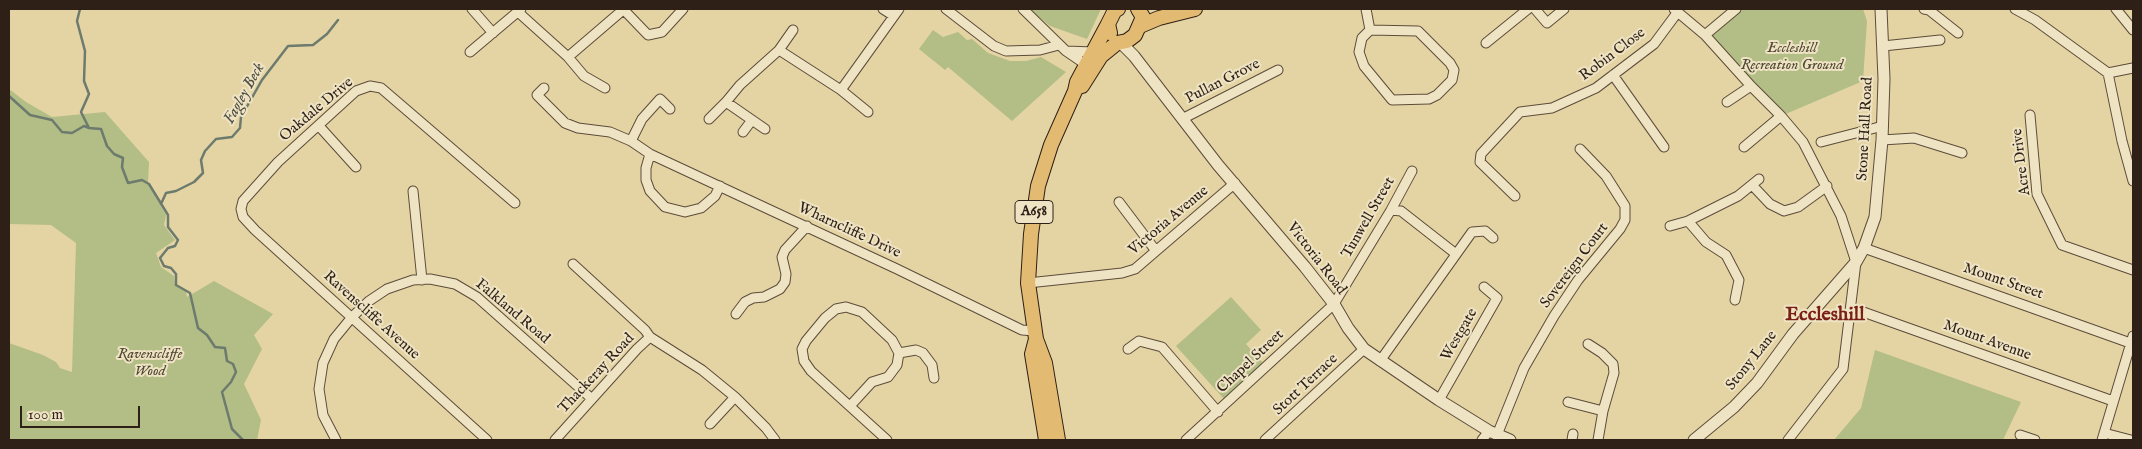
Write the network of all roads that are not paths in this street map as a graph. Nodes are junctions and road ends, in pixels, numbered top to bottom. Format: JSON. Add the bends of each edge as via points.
{"nodes":[{"id":1,"x":472,"y":9,"type":"edge"},
{"id":2,"x":624,"y":9,"type":"edge"},
{"id":3,"x":683,"y":9,"type":"edge"},
{"id":4,"x":883,"y":9,"type":"edge"},
{"id":5,"x":946,"y":9,"type":"edge"},
{"id":6,"x":1023,"y":9,"type":"edge"},
{"id":7,"x":1116,"y":9,"type":"edge"},
{"id":8,"x":1196,"y":9,"type":"edge"},
{"id":9,"x":1366,"y":9,"type":"edge"},
{"id":10,"x":1528,"y":9,"type":"edge"},
{"id":11,"x":1535,"y":9,"type":"edge"},
{"id":12,"x":1564,"y":9,"type":"edge"},
{"id":13,"x":1736,"y":9,"type":"edge"},
{"id":14,"x":1881,"y":9,"type":"edge"},
{"id":15,"x":1924,"y":9,"type":"edge"},
{"id":16,"x":2015,"y":9,"type":"edge"},
{"id":17,"x":2116,"y":9,"type":"edge"},
{"id":18,"x":520,"y":10,"type":"edge"},
{"id":19,"x":1675,"y":11,"type":"edge"},
{"id":20,"x":896,"y":12,"type":"edge"},
{"id":21,"x":1139,"y":22,"type":"edge"},
{"id":22,"x":1108,"y":24,"type":"junction"},
{"id":23,"x":792,"y":30,"type":"dead end"},
{"id":24,"x":1370,"y":30,"type":"junction"},
{"id":25,"x":2133,"y":30,"type":"edge"},
{"id":26,"x":493,"y":33,"type":"junction"},
{"id":27,"x":1958,"y":33,"type":"dead end"},
{"id":28,"x":1705,"y":35,"type":"junction"},
{"id":29,"x":1940,"y":40,"type":"dead end"},
{"id":30,"x":1120,"y":43,"type":"junction"},
{"id":31,"x":1486,"y":43,"type":"dead end"},
{"id":32,"x":1883,"y":46,"type":"junction"},
{"id":33,"x":1063,"y":48,"type":"junction"},
{"id":34,"x":779,"y":50,"type":"junction"},
{"id":35,"x":470,"y":52,"type":"dead end"},
{"id":36,"x":1134,"y":56,"type":"junction"},
{"id":37,"x":568,"y":57,"type":"junction"},
{"id":38,"x":1091,"y":60,"type":"junction"},
{"id":39,"x":2133,"y":68,"type":"edge"},
{"id":40,"x":1278,"y":70,"type":"dead end"},
{"id":41,"x":2108,"y":73,"type":"junction"},
{"id":42,"x":1613,"y":75,"type":"junction"},
{"id":43,"x":1751,"y":86,"type":"junction"},
{"id":44,"x":544,"y":88,"type":"dead end"},
{"id":45,"x":604,"y":88,"type":"dead end"},
{"id":46,"x":841,"y":90,"type":"junction"},
{"id":47,"x":726,"y":102,"type":"junction"},
{"id":48,"x":1726,"y":102,"type":"dead end"},
{"id":49,"x":670,"y":109,"type":"dead end"},
{"id":50,"x":868,"y":112,"type":"dead end"},
{"id":51,"x":2030,"y":115,"type":"dead end"},
{"id":52,"x":1781,"y":116,"type":"junction"},
{"id":53,"x":709,"y":119,"type":"dead end"},
{"id":54,"x":1182,"y":119,"type":"junction"},
{"id":55,"x":752,"y":120,"type":"junction"},
{"id":56,"x":319,"y":126,"type":"junction"},
{"id":57,"x":1883,"y":126,"type":"junction"},
{"id":58,"x":765,"y":128,"type":"dead end"},
{"id":59,"x":743,"y":132,"type":"dead end"},
{"id":60,"x":1882,"y":140,"type":"junction"},
{"id":61,"x":630,"y":141,"type":"junction"},
{"id":62,"x":1821,"y":142,"type":"dead end"},
{"id":63,"x":1664,"y":147,"type":"dead end"},
{"id":64,"x":1744,"y":147,"type":"dead end"},
{"id":65,"x":1580,"y":149,"type":"dead end"},
{"id":66,"x":1962,"y":153,"type":"dead end"},
{"id":67,"x":650,"y":154,"type":"junction"},
{"id":68,"x":356,"y":167,"type":"dead end"},
{"id":69,"x":1412,"y":171,"type":"dead end"},
{"id":70,"x":2133,"y":181,"type":"edge"},
{"id":71,"x":1235,"y":183,"type":"junction"},
{"id":72,"x":720,"y":186,"type":"junction"},
{"id":73,"x":1827,"y":186,"type":"junction"},
{"id":74,"x":413,"y":191,"type":"dead end"},
{"id":75,"x":1515,"y":196,"type":"dead end"},
{"id":76,"x":515,"y":202,"type":"dead end"},
{"id":77,"x":1119,"y":202,"type":"dead end"},
{"id":78,"x":241,"y":209,"type":"joint"},
{"id":79,"x":1391,"y":210,"type":"junction"},
{"id":80,"x":1688,"y":221,"type":"junction"},
{"id":81,"x":807,"y":226,"type":"junction"},
{"id":82,"x":1670,"y":226,"type":"dead end"},
{"id":83,"x":1493,"y":238,"type":"dead end"},
{"id":84,"x":1864,"y":248,"type":"junction"},
{"id":85,"x":1156,"y":251,"type":"junction"},
{"id":86,"x":1456,"y":254,"type":"junction"},
{"id":87,"x":1856,"y":262,"type":"junction"},
{"id":88,"x":573,"y":264,"type":"dead end"},
{"id":89,"x":2133,"y":270,"type":"edge"},
{"id":90,"x":422,"y":280,"type":"junction"},
{"id":91,"x":1028,"y":283,"type":"junction"},
{"id":92,"x":1484,"y":287,"type":"dead end"},
{"id":93,"x":1735,"y":300,"type":"dead end"},
{"id":94,"x":1334,"y":304,"type":"junction"},
{"id":95,"x":1852,"y":308,"type":"junction"},
{"id":96,"x":736,"y":314,"type":"dead end"},
{"id":97,"x":352,"y":317,"type":"junction"},
{"id":98,"x":1036,"y":335,"type":"junction"},
{"id":99,"x":650,"y":337,"type":"junction"},
{"id":100,"x":2133,"y":341,"type":"edge"},
{"id":101,"x":1588,"y":344,"type":"dead end"},
{"id":102,"x":1128,"y":349,"type":"dead end"},
{"id":103,"x":1364,"y":349,"type":"junction"},
{"id":104,"x":899,"y":353,"type":"junction"},
{"id":105,"x":1380,"y":361,"type":"junction"},
{"id":106,"x":934,"y":378,"type":"dead end"},
{"id":107,"x":735,"y":397,"type":"junction"},
{"id":108,"x":592,"y":399,"type":"junction"},
{"id":109,"x":1439,"y":400,"type":"junction"},
{"id":110,"x":2113,"y":401,"type":"junction"},
{"id":111,"x":1568,"y":402,"type":"dead end"},
{"id":112,"x":850,"y":406,"type":"junction"},
{"id":113,"x":1603,"y":411,"type":"junction"},
{"id":114,"x":1218,"y":412,"type":"junction"},
{"id":115,"x":710,"y":424,"type":"dead end"},
{"id":116,"x":1493,"y":433,"type":"junction"},
{"id":117,"x":2020,"y":435,"type":"dead end"},
{"id":118,"x":2103,"y":437,"type":"edge"},
{"id":119,"x":1272,"y":438,"type":"edge"},
{"id":120,"x":336,"y":440,"type":"edge"},
{"id":121,"x":487,"y":440,"type":"edge"},
{"id":122,"x":555,"y":440,"type":"edge"},
{"id":123,"x":776,"y":440,"type":"edge"},
{"id":124,"x":887,"y":440,"type":"edge"},
{"id":125,"x":1046,"y":440,"type":"edge"},
{"id":126,"x":1058,"y":440,"type":"edge"},
{"id":127,"x":1186,"y":440,"type":"edge"},
{"id":128,"x":1482,"y":440,"type":"edge"},
{"id":129,"x":1510,"y":440,"type":"edge"},
{"id":130,"x":1598,"y":440,"type":"edge"},
{"id":131,"x":1696,"y":440,"type":"edge"},
{"id":132,"x":1788,"y":440,"type":"edge"},
{"id":133,"x":2035,"y":440,"type":"edge"},
{"id":134,"x":2131,"y":440,"type":"edge"}],
"edges":[{"from":1,"to":26,"type":"street"},
{"from":2,"to":3,"type":"street","via":[[648,35],[662,32]]},
{"from":2,"to":37,"type":"street"},
{"from":4,"to":20,"type":"street"},
{"from":5,"to":33,"type":"street","via":[[994,46],[1006,51]]},
{"from":6,"to":33,"type":"street"},
{"from":7,"to":22,"type":"main road"},
{"from":8,"to":21,"type":"main road"},
{"from":9,"to":24,"type":"street"},
{"from":10,"to":31,"type":"street"},
{"from":11,"to":12,"type":"street","via":[[1547,23]]},
{"from":13,"to":28,"type":"street"},
{"from":14,"to":32,"type":"street","name":"Stone Hall Road"},
{"from":15,"to":27,"type":"street"},
{"from":16,"to":41,"type":"street"},
{"from":17,"to":25,"type":"street"},
{"from":18,"to":26,"type":"street"},
{"from":18,"to":37,"type":"street"},
{"from":19,"to":28,"type":"street"},
{"from":19,"to":42,"type":"street","name":"Robin Close","via":[[1654,44]]},
{"from":20,"to":46,"type":"street"},
{"from":21,"to":30,"type":"main road"},
{"from":21,"to":36,"type":"street"},
{"from":22,"to":30,"type":"main road","via":[[1111,35]]},
{"from":22,"to":38,"type":"main road","number":"A658"},
{"from":23,"to":34,"type":"street"},
{"from":24,"to":24,"type":"street","via":[[1362,38],[1359,52],[1364,66],[1392,100],[1429,99],[1452,80],[1454,70],[1450,63],[1418,31]]},
{"from":26,"to":35,"type":"street"},
{"from":28,"to":43,"type":"street"},
{"from":29,"to":32,"type":"street"},
{"from":30,"to":36,"type":"street","name":"Victoria Road"},
{"from":30,"to":38,"type":"main road","number":"A658"},
{"from":32,"to":57,"type":"street","name":"Stone Hall Road"},
{"from":33,"to":38,"type":"street"},
{"from":33,"to":38,"type":"street"},
{"from":34,"to":46,"type":"street"},
{"from":34,"to":47,"type":"street"},
{"from":36,"to":54,"type":"street","name":"Victoria Road"},
{"from":37,"to":45,"type":"street","via":[[584,76]]},
{"from":38,"to":91,"type":"main road","number":"A658","via":[[1085,84],[1075,91],[1050,145],[1038,186]]},
{"from":39,"to":41,"type":"street"},
{"from":40,"to":54,"type":"street","name":"Pullan Grove"},
{"from":41,"to":70,"type":"street"},
{"from":42,"to":63,"type":"street"},
{"from":42,"to":75,"type":"street","name":"Robin Close","via":[[1596,88],[1552,108],[1520,112],[1481,154],[1480,162]]},
{"from":43,"to":48,"type":"street"},
{"from":43,"to":52,"type":"street"},
{"from":44,"to":61,"type":"street","name":"Wharncliffe Drive","via":[[538,95],[565,123],[610,132]]},
{"from":46,"to":50,"type":"street"},
{"from":47,"to":53,"type":"street"},
{"from":47,"to":55,"type":"street"},
{"from":49,"to":61,"type":"street","via":[[660,99],[642,119]]},
{"from":51,"to":89,"type":"street","name":"Acre Drive","via":[[2037,194],[2062,245]]},
{"from":52,"to":64,"type":"street"},
{"from":52,"to":73,"type":"street","via":[[1802,142]]},
{"from":54,"to":71,"type":"street","name":"Victoria Road"},
{"from":55,"to":58,"type":"street"},
{"from":55,"to":59,"type":"street"},
{"from":56,"to":68,"type":"street"},
{"from":56,"to":76,"type":"street","name":"Oakdale Drive","via":[[360,88],[381,88]]},
{"from":56,"to":78,"type":"street","name":"Oakdale Drive","via":[[278,162],[243,201]]},
{"from":57,"to":60,"type":"street","name":"Stone Hall Road"},
{"from":57,"to":62,"type":"street"},
{"from":60,"to":66,"type":"street","via":[[1914,138]]},
{"from":60,"to":84,"type":"street","name":"Stone Hall Road","via":[[1875,217]]},
{"from":61,"to":67,"type":"street","name":"Wharncliffe Drive"},
{"from":65,"to":116,"type":"street","name":"Sovereign Court","via":[[1606,176],[1625,206],[1626,220],[1554,316],[1524,368]]},
{"from":67,"to":72,"type":"street","name":"Wharncliffe Drive"},
{"from":67,"to":72,"type":"street","via":[[646,180],[650,192],[665,207],[685,212],[701,208],[715,196]]},
{"from":69,"to":79,"type":"street","name":"Tunwell Street"},
{"from":71,"to":85,"type":"street","name":"Victoria Avenue"},
{"from":71,"to":94,"type":"street","name":"Victoria Road"},
{"from":72,"to":81,"type":"street","name":"Wharncliffe Drive"},
{"from":73,"to":80,"type":"street","via":[[1798,207],[1784,211],[1770,204],[1756,182],[1738,196]]},
{"from":73,"to":87,"type":"street"},
{"from":74,"to":90,"type":"street"},
{"from":77,"to":85,"type":"street"},
{"from":78,"to":97,"type":"street","name":"Ravenscliffe Avenue","via":[[245,221]]},
{"from":79,"to":86,"type":"street","via":[[1401,211]]},
{"from":79,"to":94,"type":"street","name":"Tunwell Street"},
{"from":80,"to":82,"type":"street"},
{"from":80,"to":93,"type":"street","via":[[1706,242],[1726,254],[1739,280]]},
{"from":81,"to":96,"type":"street","via":[[785,250],[782,257],[786,274],[780,289],[745,302]]},
{"from":81,"to":98,"type":"street","name":"Wharncliffe Drive"},
{"from":83,"to":86,"type":"street","via":[[1485,231],[1472,232]]},
{"from":84,"to":87,"type":"street","name":"Stony Lane"},
{"from":84,"to":100,"type":"street","name":"Mount Street"},
{"from":85,"to":91,"type":"street","name":"Victoria Avenue","via":[[1135,268],[1122,273]]},
{"from":86,"to":105,"type":"street"},
{"from":87,"to":95,"type":"street"},
{"from":87,"to":131,"type":"street","name":"Stony Lane","via":[[1792,334],[1757,383]]},
{"from":88,"to":99,"type":"street"},
{"from":90,"to":97,"type":"street","name":"Falkland Road","via":[[387,289]]},
{"from":90,"to":108,"type":"street","name":"Falkland Road","via":[[455,284],[477,297]]},
{"from":91,"to":98,"type":"main road","number":"A658"},
{"from":92,"to":109,"type":"street","name":"Westgate","via":[[1497,298]]},
{"from":94,"to":103,"type":"street","name":"Victoria Road"},
{"from":94,"to":114,"type":"street","name":"Chapel Street"},
{"from":95,"to":110,"type":"street","name":"Mount Avenue"},
{"from":95,"to":132,"type":"street","via":[[1843,368]]},
{"from":97,"to":120,"type":"street","name":"Falkland Road","via":[[334,339],[323,363],[319,389],[323,415]]},
{"from":97,"to":121,"type":"street","name":"Ravenscliffe Avenue"},
{"from":98,"to":125,"type":"main road","number":"A658","via":[[1032,354]]},
{"from":98,"to":126,"type":"main road","number":"A658","via":[[1045,363]]},
{"from":99,"to":107,"type":"street","name":"Thackeray Road","via":[[702,370]]},
{"from":99,"to":108,"type":"street","name":"Thackeray Road"},
{"from":100,"to":110,"type":"street"},
{"from":101,"to":113,"type":"street","via":[[1613,364],[1614,372]]},
{"from":102,"to":114,"type":"street","via":[[1139,341],[1162,347]]},
{"from":103,"to":105,"type":"street","name":"Victoria Road"},
{"from":103,"to":119,"type":"street","name":"Stott Terrace"},
{"from":104,"to":106,"type":"street","via":[[923,352],[932,365]]},
{"from":104,"to":112,"type":"street","via":[[897,366],[888,377],[872,382]]},
{"from":104,"to":112,"type":"street","via":[[892,340],[862,312],[846,307],[836,309],[825,318],[802,349],[804,361]]},
{"from":105,"to":109,"type":"street","name":"Victoria Road"},
{"from":107,"to":115,"type":"street"},
{"from":107,"to":123,"type":"street","name":"Thackeray Road"},
{"from":108,"to":122,"type":"street","name":"Thackeray Road"},
{"from":109,"to":116,"type":"street","name":"Victoria Road"},
{"from":110,"to":118,"type":"street"},
{"from":111,"to":113,"type":"street"},
{"from":112,"to":124,"type":"street"},
{"from":113,"to":130,"type":"street"},
{"from":114,"to":127,"type":"street","name":"Chapel Street"},
{"from":116,"to":128,"type":"street","name":"Sovereign Court"},
{"from":116,"to":129,"type":"street","name":"Victoria Road"},
{"from":117,"to":133,"type":"street"},
{"from":118,"to":134,"type":"street"}]}
